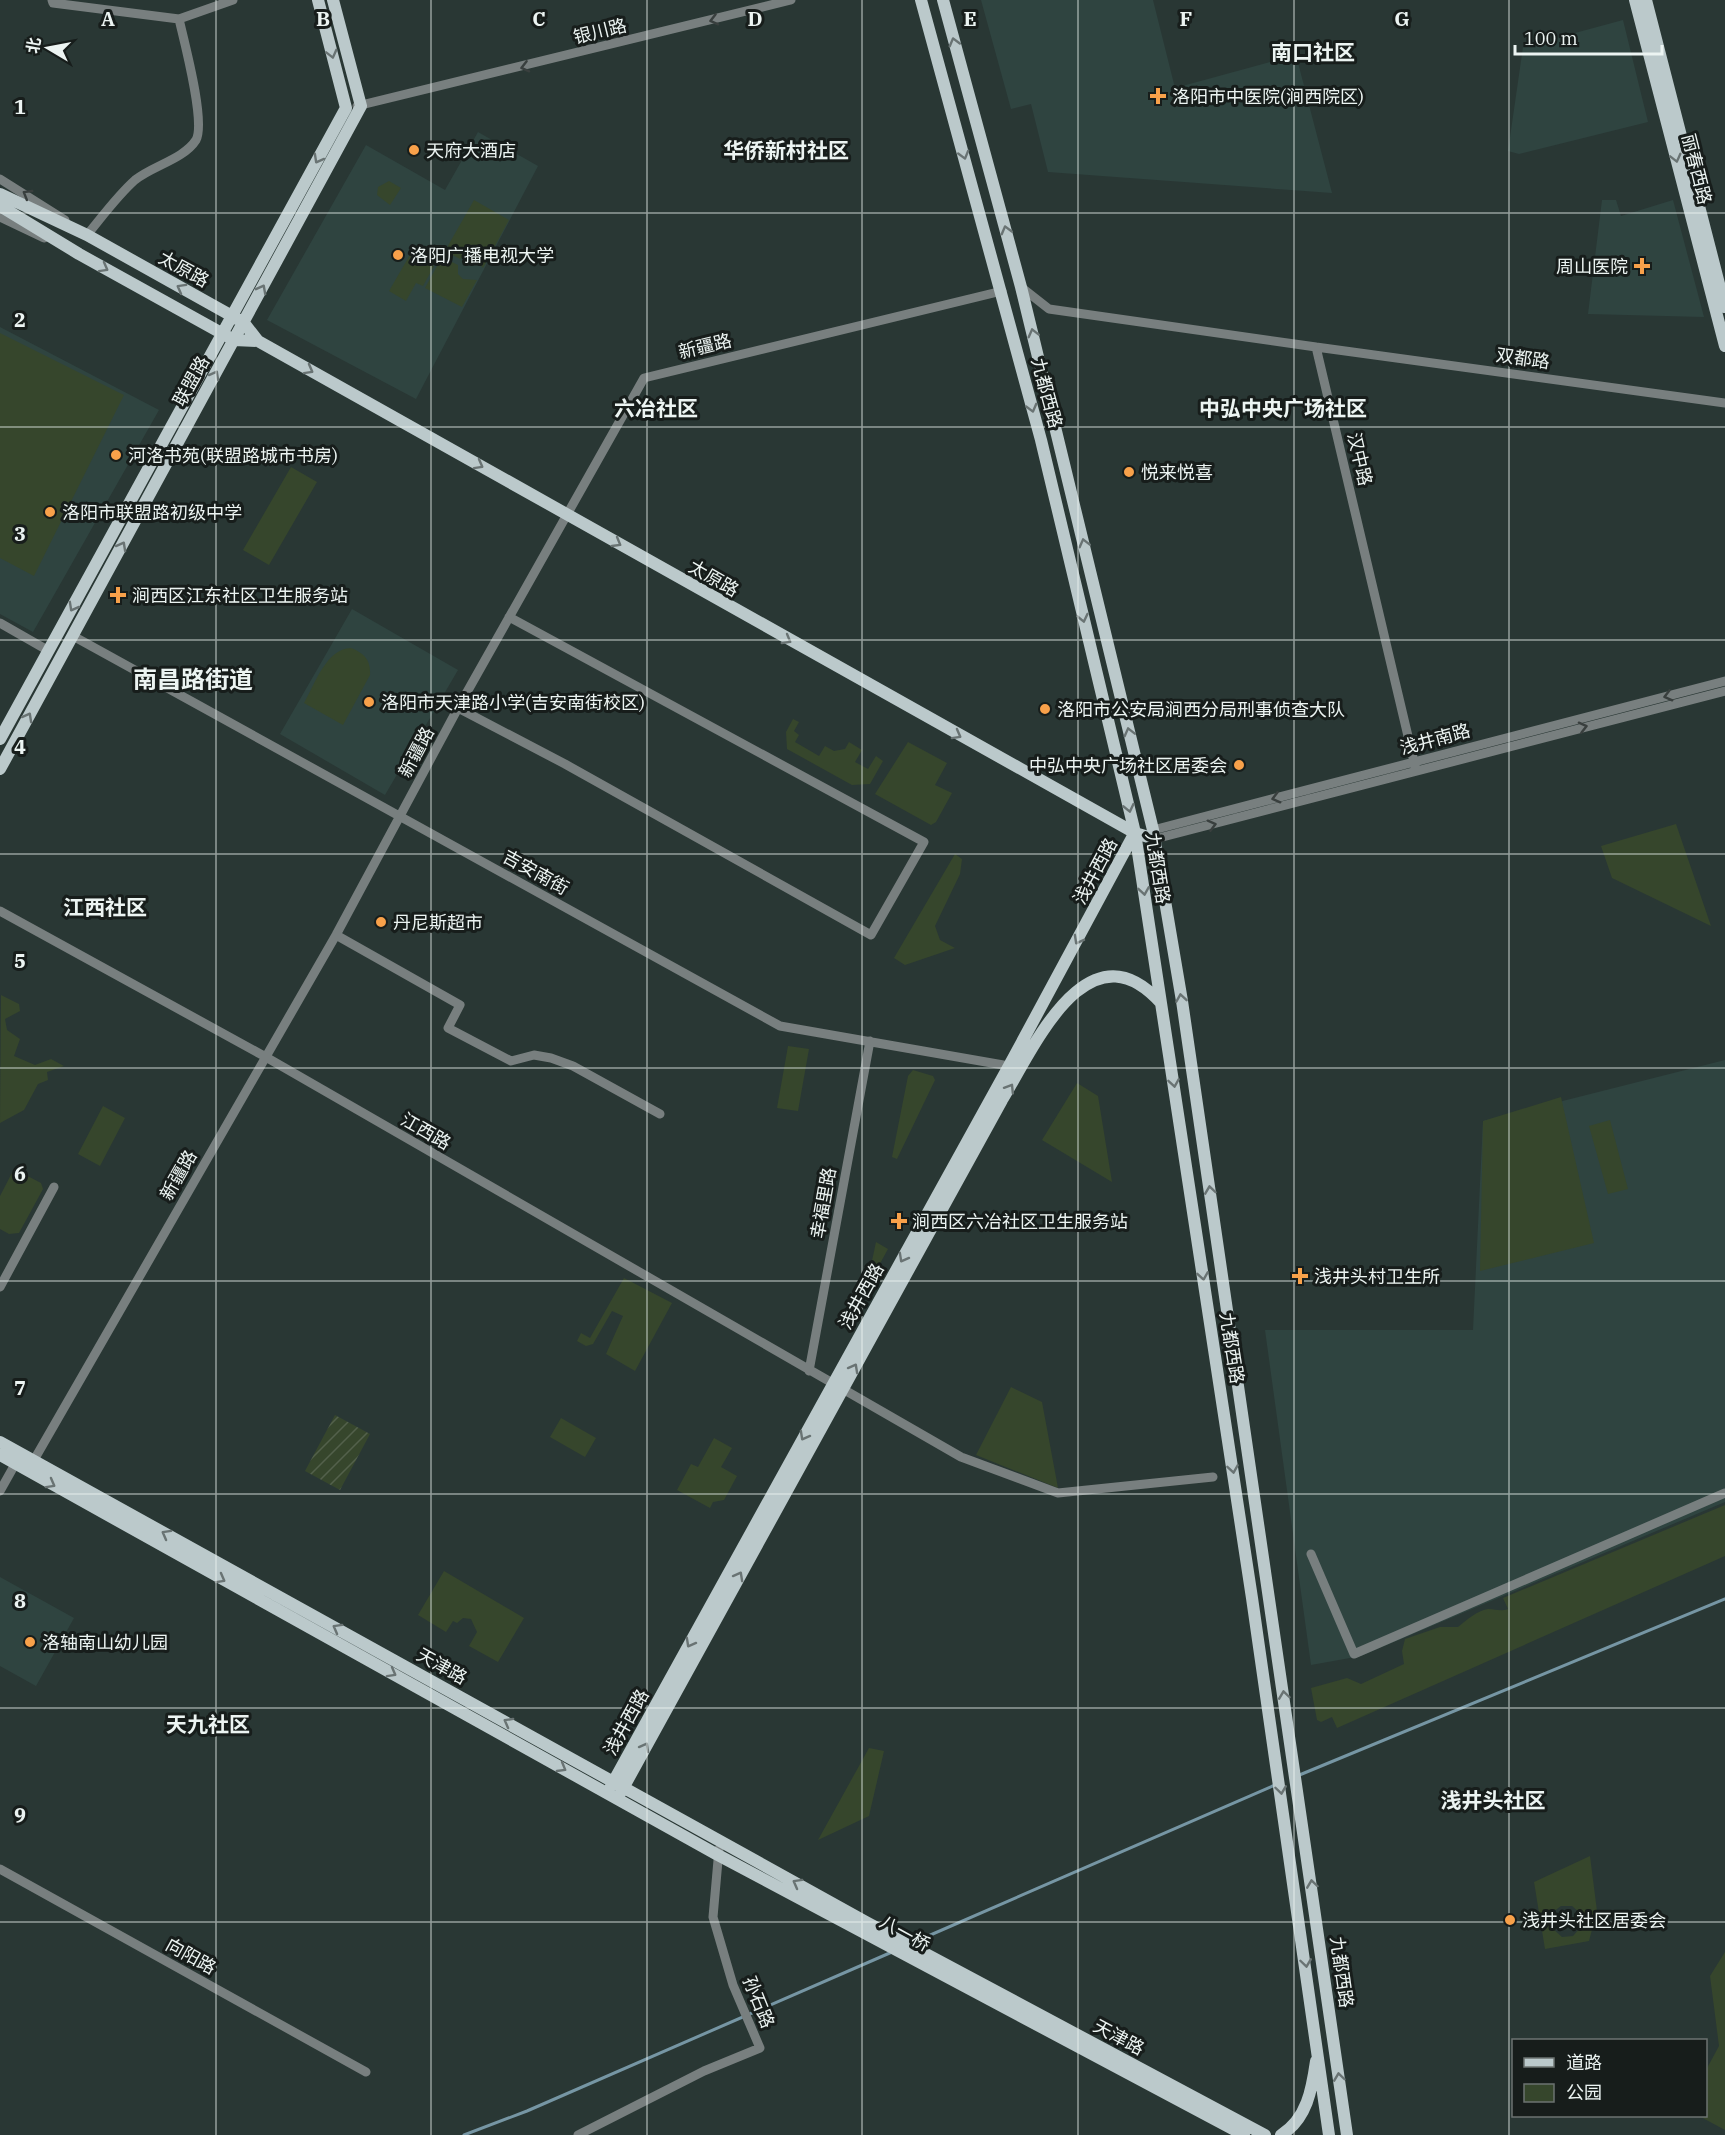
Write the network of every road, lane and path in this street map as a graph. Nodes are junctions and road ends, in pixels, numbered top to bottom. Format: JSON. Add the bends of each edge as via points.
{"nodes":[{"id":1,"x":52,"y":0,"type":"edge"},
{"id":2,"x":233,"y":0,"type":"edge"},
{"id":3,"x":318,"y":0,"type":"edge"},
{"id":4,"x":333,"y":0,"type":"edge"},
{"id":5,"x":791,"y":0,"type":"edge"},
{"id":6,"x":921,"y":0,"type":"edge"},
{"id":7,"x":943,"y":0,"type":"edge"},
{"id":8,"x":1635,"y":0,"type":"edge"},
{"id":9,"x":1646,"y":0,"type":"edge"},
{"id":10,"x":179,"y":19,"type":"junction"},
{"id":11,"x":361,"y":106,"type":"junction"},
{"id":12,"x":346,"y":108,"type":"junction"},
{"id":13,"x":0,"y":179,"type":"edge"},
{"id":14,"x":0,"y":194,"type":"edge"},
{"id":15,"x":0,"y":206,"type":"edge"},
{"id":16,"x":0,"y":217,"type":"edge"},
{"id":17,"x":87,"y":235,"type":"junction"},
{"id":18,"x":79,"y":254,"type":"junction"},
{"id":19,"x":1021,"y":287,"type":"junction"},
{"id":20,"x":1002,"y":291,"type":"junction"},
{"id":21,"x":1725,"y":307,"type":"edge"},
{"id":22,"x":232,"y":316,"type":"junction"},
{"id":23,"x":244,"y":323,"type":"junction"},
{"id":24,"x":222,"y":333,"type":"junction"},
{"id":25,"x":234,"y":340,"type":"junction"},
{"id":26,"x":258,"y":341,"type":"junction"},
{"id":27,"x":1725,"y":346,"type":"edge"},
{"id":28,"x":1316,"y":347,"type":"junction"},
{"id":29,"x":1725,"y":403,"type":"edge"},
{"id":30,"x":566,"y":514,"type":"junction"},
{"id":31,"x":509,"y":617,"type":"junction"},
{"id":32,"x":0,"y":623,"type":"edge"},
{"id":33,"x":73,"y":636,"type":"junction"},
{"id":34,"x":49,"y":651,"type":"junction"},
{"id":35,"x":1725,"y":681,"type":"edge"},
{"id":36,"x":1725,"y":691,"type":"edge"},
{"id":37,"x":458,"y":708,"type":"junction"},
{"id":38,"x":0,"y":739,"type":"edge"},
{"id":39,"x":1415,"y":766,"type":"junction"},
{"id":40,"x":0,"y":769,"type":"edge"},
{"id":41,"x":400,"y":817,"type":"junction"},
{"id":42,"x":1135,"y":833,"type":"junction"},
{"id":43,"x":1154,"y":834,"type":"junction"},
{"id":44,"x":0,"y":911,"type":"edge"},
{"id":45,"x":336,"y":935,"type":"junction"},
{"id":46,"x":1162,"y":1004,"type":"junction"},
{"id":47,"x":870,"y":1041,"type":"junction"},
{"id":48,"x":264,"y":1056,"type":"junction"},
{"id":49,"x":1009,"y":1066,"type":"junction"},
{"id":50,"x":660,"y":1114,"type":"dead end"},
{"id":51,"x":54,"y":1187,"type":"dead end"},
{"id":52,"x":0,"y":1287,"type":"edge"},
{"id":53,"x":809,"y":1371,"type":"junction"},
{"id":54,"x":837,"y":1387,"type":"junction"},
{"id":55,"x":0,"y":1442,"type":"edge"},
{"id":56,"x":0,"y":1455,"type":"edge"},
{"id":57,"x":18,"y":1459,"type":"junction"},
{"id":58,"x":34,"y":1461,"type":"junction"},
{"id":59,"x":1213,"y":1477,"type":"dead end"},
{"id":60,"x":0,"y":1491,"type":"edge"},
{"id":61,"x":1725,"y":1493,"type":"edge"},
{"id":62,"x":1311,"y":1554,"type":"dead end"},
{"id":63,"x":619,"y":1784,"type":"junction"},
{"id":64,"x":612,"y":1795,"type":"junction"},
{"id":65,"x":722,"y":1841,"type":"junction"},
{"id":66,"x":716,"y":1854,"type":"junction"},
{"id":67,"x":0,"y":1869,"type":"edge"},
{"id":68,"x":848,"y":1922,"type":"joint"},
{"id":69,"x":866,"y":1922,"type":"joint"},
{"id":70,"x":957,"y":1971,"type":"joint"},
{"id":71,"x":944,"y":1974,"type":"joint"},
{"id":72,"x":1318,"y":2045,"type":"junction"},
{"id":73,"x":366,"y":2072,"type":"dead end"},
{"id":74,"x":578,"y":2135,"type":"edge"},
{"id":75,"x":1244,"y":2135,"type":"edge"},
{"id":76,"x":1265,"y":2135,"type":"edge"},
{"id":77,"x":1281,"y":2135,"type":"edge"},
{"id":78,"x":1329,"y":2135,"type":"edge"},
{"id":79,"x":1347,"y":2135,"type":"edge"}],
"edges":[{"from":1,"to":10,"type":"street"},
{"from":2,"to":10,"type":"street"},
{"from":3,"to":12,"type":"main road","one_way":true},
{"from":4,"to":11,"type":"main road"},
{"from":5,"to":11,"type":"street","name":"银川路","one_way":true},
{"from":6,"to":20,"type":"main road","name":"九都西路","one_way":true},
{"from":19,"to":7,"type":"main road","name":"九都西路","one_way":true},
{"from":8,"to":27,"type":"main road","name":"丽春西路","one_way":true},
{"from":9,"to":21,"type":"main road","name":"丽春西路"},
{"from":10,"to":17,"type":"street","via":[[196,98],[196,139],[135,181]]},
{"from":11,"to":12,"type":"street","name":"银川路"},
{"from":23,"to":11,"type":"main road","name":"联盟路","one_way":true},
{"from":12,"to":22,"type":"main road","name":"联盟路","one_way":true},
{"from":17,"to":13,"type":"street","name":"太原路","one_way":true},
{"from":14,"to":17,"type":"main road","name":"太原路"},
{"from":15,"to":18,"type":"main road","name":"太原路"},
{"from":16,"to":18,"type":"street","name":"太原路"},
{"from":22,"to":17,"type":"main road","name":"太原路","one_way":true},
{"from":18,"to":24,"type":"main road","name":"太原路","one_way":true},
{"from":19,"to":28,"type":"street","via":[[1049,309]]},
{"from":43,"to":19,"type":"main road","name":"九都西路","one_way":true},
{"from":20,"to":30,"type":"street","name":"新疆路","via":[[644,378]]},
{"from":20,"to":42,"type":"main road","name":"九都西路","one_way":true},
{"from":22,"to":23,"type":"main road","name":"太原路"},
{"from":22,"to":24,"type":"main road","name":"联盟路"},
{"from":23,"to":25,"type":"main road","name":"联盟路"},
{"from":23,"to":26,"type":"main road","name":"太原路"},
{"from":24,"to":25,"type":"main road","name":"太原路"},
{"from":24,"to":34,"type":"main road","name":"联盟路","one_way":true},
{"from":25,"to":26,"type":"main road","name":"太原路"},
{"from":33,"to":25,"type":"main road","name":"联盟路","one_way":true},
{"from":26,"to":30,"type":"main road","name":"太原路","one_way":true},
{"from":28,"to":29,"type":"street","name":"双都路"},
{"from":28,"to":39,"type":"street","name":"汉中路"},
{"from":30,"to":31,"type":"street","name":"新疆路"},
{"from":30,"to":42,"type":"main road","name":"太原路","one_way":true},
{"from":31,"to":37,"type":"street","name":"新疆路"},
{"from":31,"to":37,"type":"street","via":[[924,842],[871,935]]},
{"from":32,"to":34,"type":"street"},
{"from":40,"to":33,"type":"main road","name":"联盟路","one_way":true},
{"from":33,"to":41,"type":"street","name":"吉安南街"},
{"from":34,"to":38,"type":"main road","name":"联盟路"},
{"from":35,"to":39,"type":"street","name":"浅井南路","one_way":true},
{"from":39,"to":36,"type":"street","name":"浅井南路","one_way":true},
{"from":37,"to":41,"type":"street","name":"新疆路"},
{"from":39,"to":43,"type":"street","name":"浅井南路"},
{"from":41,"to":45,"type":"street","name":"新疆路"},
{"from":41,"to":47,"type":"street","name":"吉安南街","via":[[780,1026]]},
{"from":42,"to":43,"type":"main road","name":"太原路"},
{"from":42,"to":46,"type":"main road","name":"九都西路","one_way":true},
{"from":42,"to":49,"type":"main road","name":"浅井西路","one_way":true},
{"from":79,"to":43,"type":"main road","name":"九都西路","one_way":true,"via":[[1184,1012]]},
{"from":44,"to":48,"type":"street","name":"江西路"},
{"from":45,"to":48,"type":"street","name":"新疆路"},
{"from":45,"to":50,"type":"street","via":[[460,1005],[448,1028],[512,1061],[534,1055],[573,1066]]},
{"from":54,"to":46,"type":"main road","name":"浅井西路","one_way":true,"via":[[1060,1007],[1080,987],[1100,977],[1122,976],[1149,990]]},
{"from":46,"to":72,"type":"main road","name":"九都西路","one_way":true},
{"from":47,"to":49,"type":"street","name":"吉安南街"},
{"from":47,"to":53,"type":"street","name":"幸福里路"},
{"from":48,"to":53,"type":"street","name":"江西路"},
{"from":48,"to":58,"type":"street","name":"新疆路"},
{"from":49,"to":54,"type":"main road","name":"浅井西路","one_way":true},
{"from":51,"to":52,"type":"street"},
{"from":53,"to":54,"type":"street","name":"江西路"},
{"from":54,"to":59,"type":"street","name":"江西路","via":[[961,1457],[1058,1492]]},
{"from":54,"to":63,"type":"main road","name":"浅井西路"},
{"from":55,"to":57,"type":"main road","name":"天津路"},
{"from":56,"to":57,"type":"main road","name":"天津路"},
{"from":57,"to":58,"type":"main road","name":"天津路"},
{"from":57,"to":60,"type":"street"},
{"from":57,"to":64,"type":"main road","name":"天津路","one_way":true},
{"from":63,"to":58,"type":"main road","name":"天津路","one_way":true},
{"from":61,"to":62,"type":"street","via":[[1354,1654]]},
{"from":63,"to":64,"type":"main road","name":"浅井西路"},
{"from":63,"to":65,"type":"main road","name":"天津路"},
{"from":64,"to":66,"type":"main road","name":"天津路"},
{"from":65,"to":66,"type":"street","name":"孙石路"},
{"from":69,"to":65,"type":"main road","name":"天津路","one_way":true},
{"from":66,"to":68,"type":"main road","name":"天津路"},
{"from":66,"to":74,"type":"street","name":"孙石路","via":[[713,1917],[733,1985],[760,2048],[704,2071]]},
{"from":67,"to":73,"type":"street","name":"向阳路"},
{"from":68,"to":71,"type":"main road","name":"八一桥"},
{"from":69,"to":70,"type":"main road","name":"八一桥"},
{"from":70,"to":76,"type":"main road","name":"天津路"},
{"from":71,"to":75,"type":"main road","name":"天津路"},
{"from":72,"to":77,"type":"main road","via":[[1312,2086],[1301,2116]]},
{"from":72,"to":78,"type":"main road","name":"九都西路"}]}
